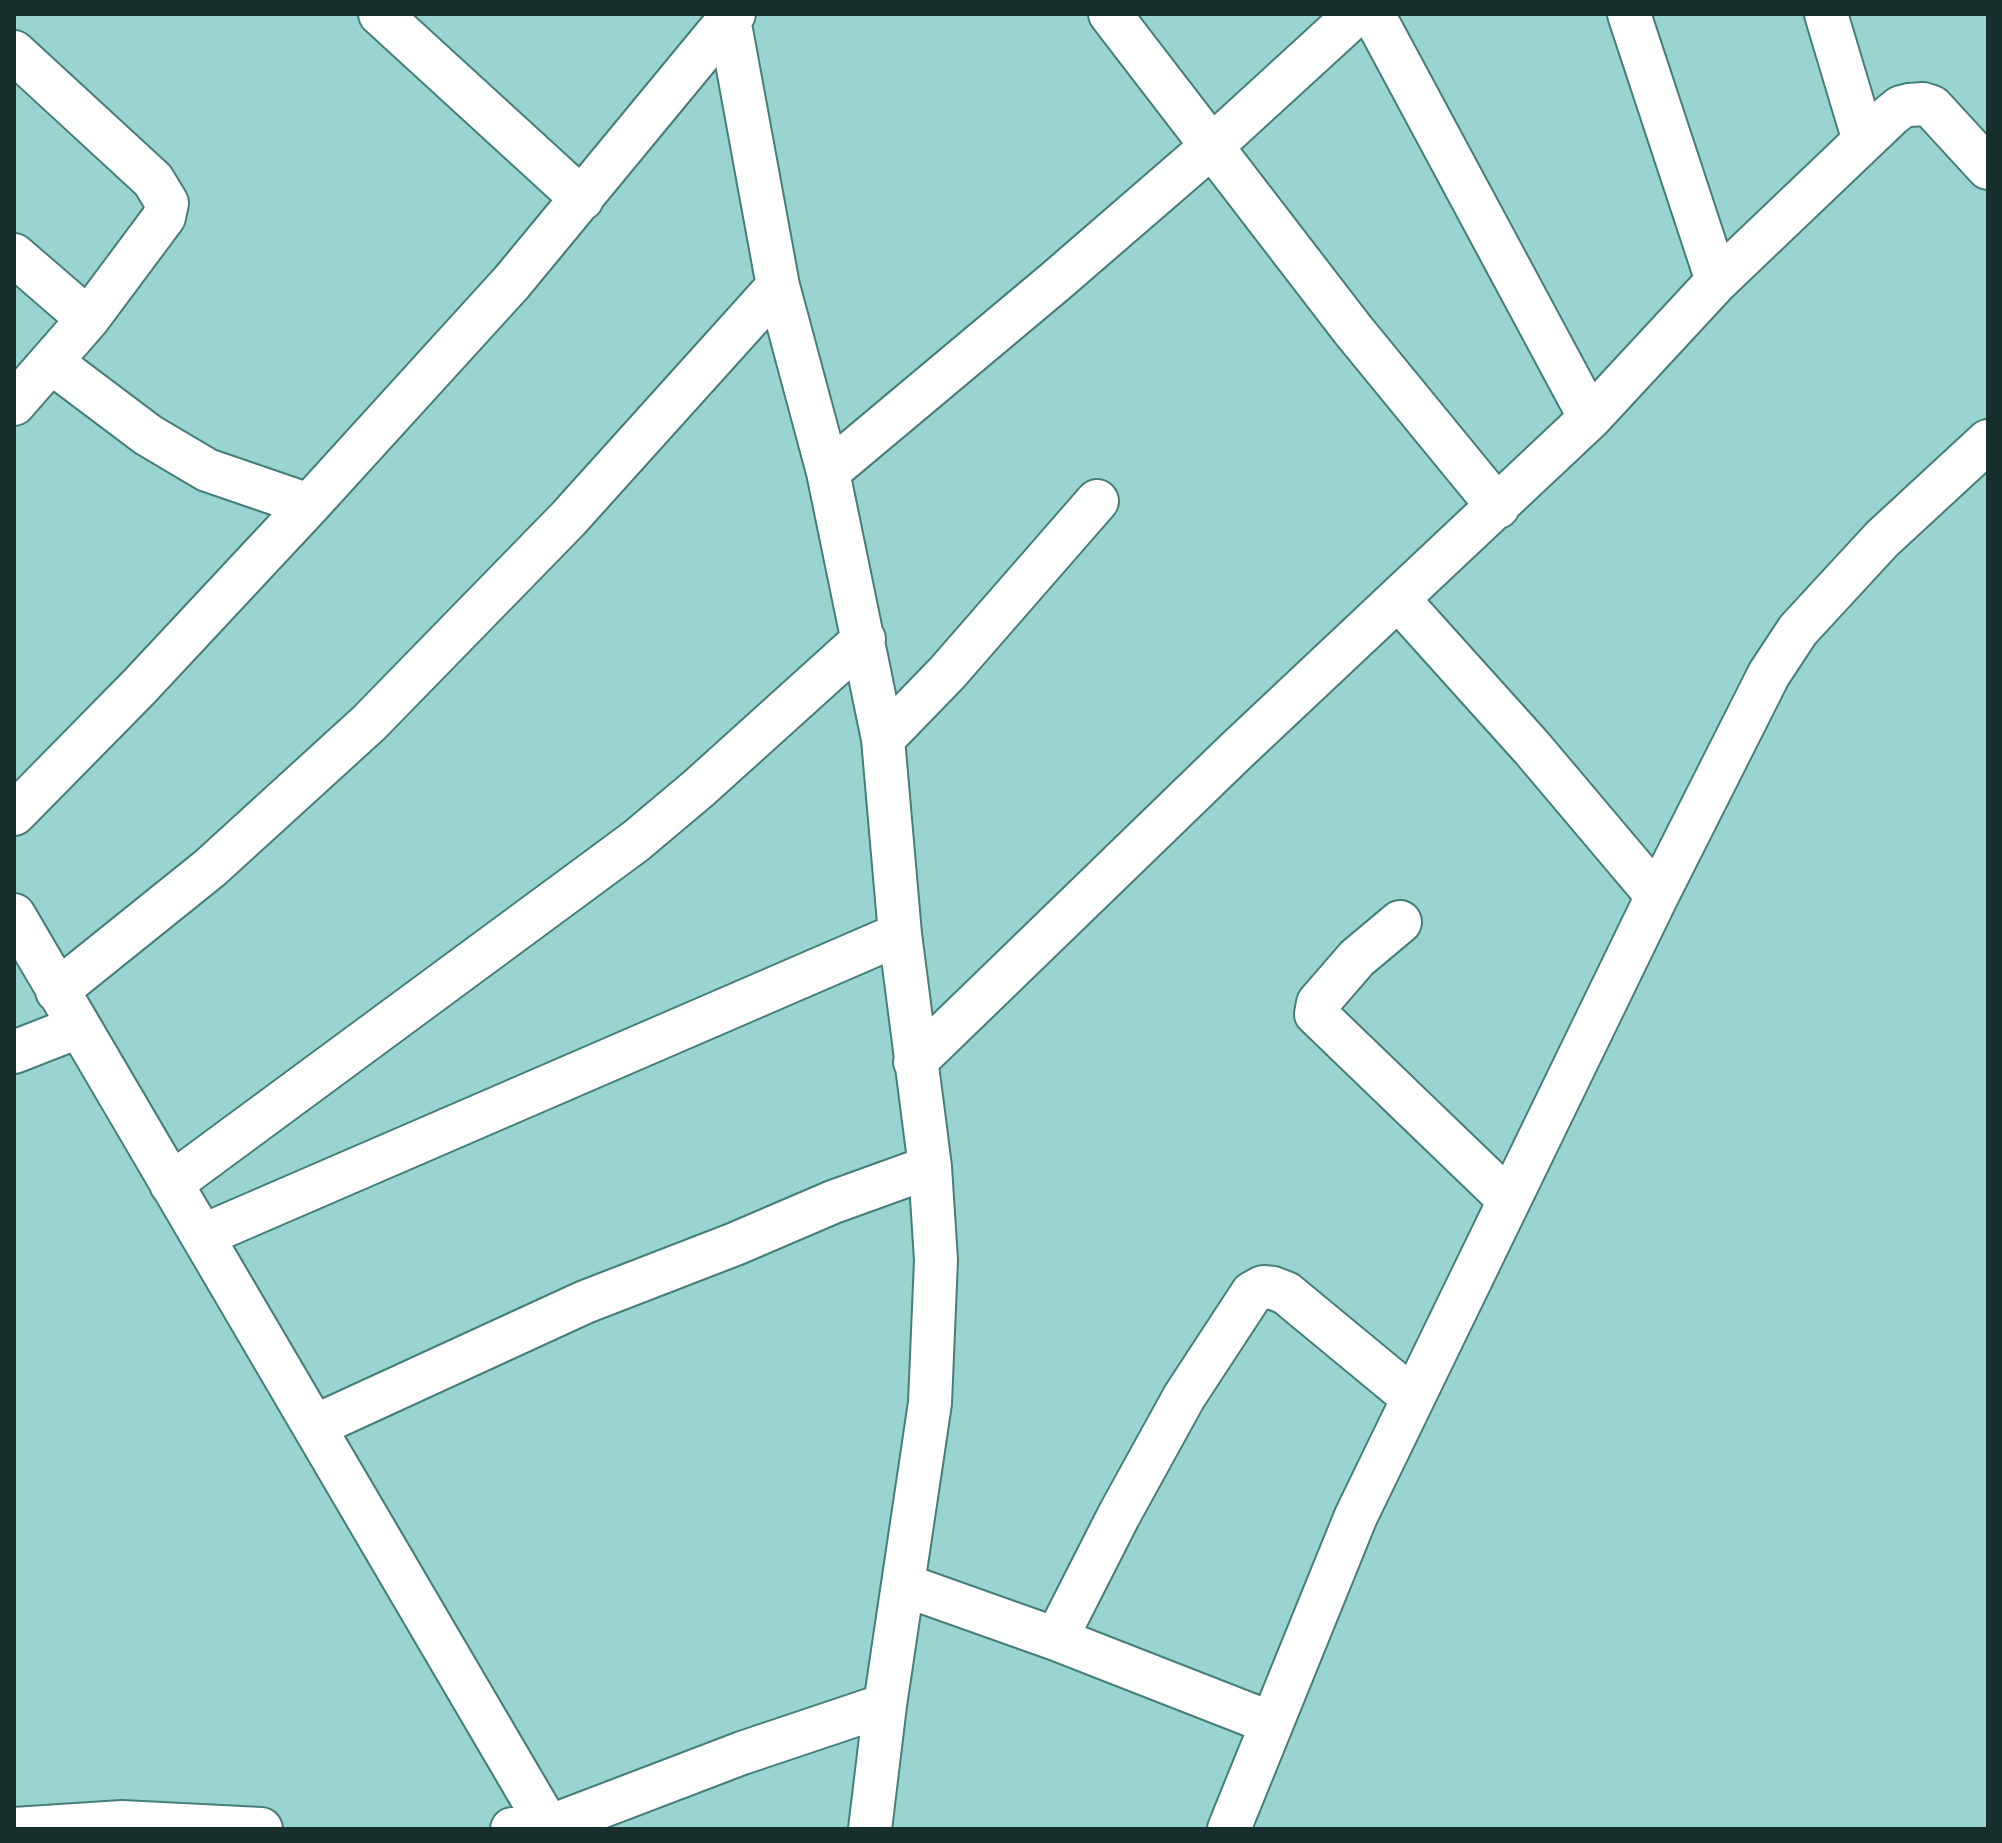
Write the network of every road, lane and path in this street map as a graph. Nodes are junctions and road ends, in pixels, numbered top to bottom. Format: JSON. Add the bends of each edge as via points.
{"nodes":[{"id":1,"x":380,"y":14,"type":"edge"},
{"id":2,"x":1110,"y":14,"type":"edge"},
{"id":3,"x":1356,"y":14,"type":"edge"},
{"id":4,"x":1373,"y":14,"type":"edge"},
{"id":5,"x":1629,"y":14,"type":"edge"},
{"id":6,"x":1826,"y":14,"type":"edge"},
{"id":7,"x":732,"y":17,"type":"edge"},
{"id":8,"x":14,"y":52,"type":"edge"},
{"id":9,"x":1864,"y":141,"type":"junction"},
{"id":10,"x":1212,"y":146,"type":"junction"},
{"id":11,"x":1988,"y":168,"type":"edge"},
{"id":12,"x":582,"y":199,"type":"junction"},
{"id":13,"x":14,"y":255,"type":"edge"},
{"id":14,"x":1717,"y":281,"type":"junction"},
{"id":15,"x":778,"y":286,"type":"junction"},
{"id":16,"x":88,"y":319,"type":"junction"},
{"id":17,"x":51,"y":362,"type":"junction"},
{"id":18,"x":14,"y":404,"type":"edge"},
{"id":19,"x":1590,"y":418,"type":"junction"},
{"id":20,"x":1988,"y":441,"type":"edge"},
{"id":21,"x":828,"y":472,"type":"junction"},
{"id":22,"x":1097,"y":501,"type":"dead end"},
{"id":23,"x":309,"y":505,"type":"junction"},
{"id":24,"x":1498,"y":507,"type":"junction"},
{"id":25,"x":1398,"y":599,"type":"junction"},
{"id":26,"x":864,"y":639,"type":"junction"},
{"id":27,"x":883,"y":739,"type":"junction"},
{"id":28,"x":14,"y":814,"type":"edge"},
{"id":29,"x":1657,"y":896,"type":"junction"},
{"id":30,"x":14,"y":915,"type":"edge"},
{"id":31,"x":1400,"y":922,"type":"dead end"},
{"id":32,"x":900,"y":934,"type":"junction"},
{"id":33,"x":57,"y":991,"type":"junction"},
{"id":34,"x":78,"y":1027,"type":"junction"},
{"id":35,"x":14,"y":1052,"type":"edge"},
{"id":36,"x":915,"y":1062,"type":"junction"},
{"id":37,"x":930,"y":1167,"type":"junction"},
{"id":38,"x":171,"y":1184,"type":"junction"},
{"id":39,"x":1509,"y":1200,"type":"junction"},
{"id":40,"x":204,"y":1235,"type":"junction"},
{"id":41,"x":1413,"y":1398,"type":"junction"},
{"id":42,"x":315,"y":1426,"type":"junction"},
{"id":43,"x":904,"y":1585,"type":"junction"},
{"id":44,"x":1056,"y":1639,"type":"junction"},
{"id":45,"x":885,"y":1705,"type":"junction"},
{"id":46,"x":1271,"y":1723,"type":"junction"},
{"id":47,"x":122,"y":1826,"type":"edge"},
{"id":48,"x":537,"y":1828,"type":"edge"},
{"id":49,"x":14,"y":1829,"type":"edge"},
{"id":50,"x":261,"y":1829,"type":"edge"},
{"id":51,"x":870,"y":1829,"type":"edge"},
{"id":52,"x":1229,"y":1829,"type":"edge"}],
"edges":[{"from":1,"to":12,"type":"street"},
{"from":2,"to":10,"type":"street"},
{"from":3,"to":10,"type":"street"},
{"from":4,"to":19,"type":"street"},
{"from":5,"to":14,"type":"street"},
{"from":6,"to":9,"type":"street"},
{"from":7,"to":12,"type":"street"},
{"from":7,"to":15,"type":"street"},
{"from":8,"to":16,"type":"street","via":[[153,180],[167,203],[164,217]]},
{"from":9,"to":11,"type":"street","via":[[1901,107],[1927,104]]},
{"from":9,"to":14,"type":"street"},
{"from":10,"to":21,"type":"street"},
{"from":10,"to":24,"type":"street"},
{"from":12,"to":23,"type":"street"},
{"from":13,"to":16,"type":"street"},
{"from":14,"to":19,"type":"street"},
{"from":15,"to":21,"type":"street"},
{"from":15,"to":33,"type":"street","via":[[568,519],[369,723],[210,868]]},
{"from":16,"to":17,"type":"street"},
{"from":17,"to":18,"type":"street"},
{"from":17,"to":23,"type":"street","via":[[148,435],[207,470]]},
{"from":19,"to":24,"type":"street"},
{"from":20,"to":29,"type":"street","via":[[1882,539],[1798,630],[1769,674]]},
{"from":21,"to":26,"type":"street"},
{"from":22,"to":27,"type":"street"},
{"from":23,"to":28,"type":"street"},
{"from":24,"to":25,"type":"street"},
{"from":25,"to":29,"type":"street"},
{"from":25,"to":36,"type":"street"},
{"from":26,"to":27,"type":"street"},
{"from":26,"to":38,"type":"street","via":[[636,841]]},
{"from":27,"to":32,"type":"street"},
{"from":29,"to":39,"type":"street"},
{"from":30,"to":33,"type":"street"},
{"from":31,"to":39,"type":"street","via":[[1357,958],[1318,1003],[1316,1014]]},
{"from":32,"to":36,"type":"street"},
{"from":32,"to":40,"type":"street"},
{"from":33,"to":34,"type":"street"},
{"from":34,"to":35,"type":"street"},
{"from":34,"to":38,"type":"street"},
{"from":36,"to":37,"type":"street"},
{"from":37,"to":42,"type":"street","via":[[585,1302]]},
{"from":37,"to":43,"type":"street","via":[[936,1260],[930,1403]]},
{"from":38,"to":40,"type":"street"},
{"from":39,"to":41,"type":"street"},
{"from":40,"to":42,"type":"street"},
{"from":41,"to":44,"type":"street","via":[[1286,1293],[1263,1287],[1252,1293],[1184,1397]]},
{"from":41,"to":46,"type":"street","via":[[1356,1516]]},
{"from":42,"to":48,"type":"street"},
{"from":43,"to":44,"type":"street"},
{"from":43,"to":45,"type":"street"},
{"from":44,"to":46,"type":"street"},
{"from":45,"to":48,"type":"street"},
{"from":45,"to":51,"type":"street"},
{"from":46,"to":52,"type":"street"},
{"from":47,"to":49,"type":"street"},
{"from":47,"to":50,"type":"street"}]}
